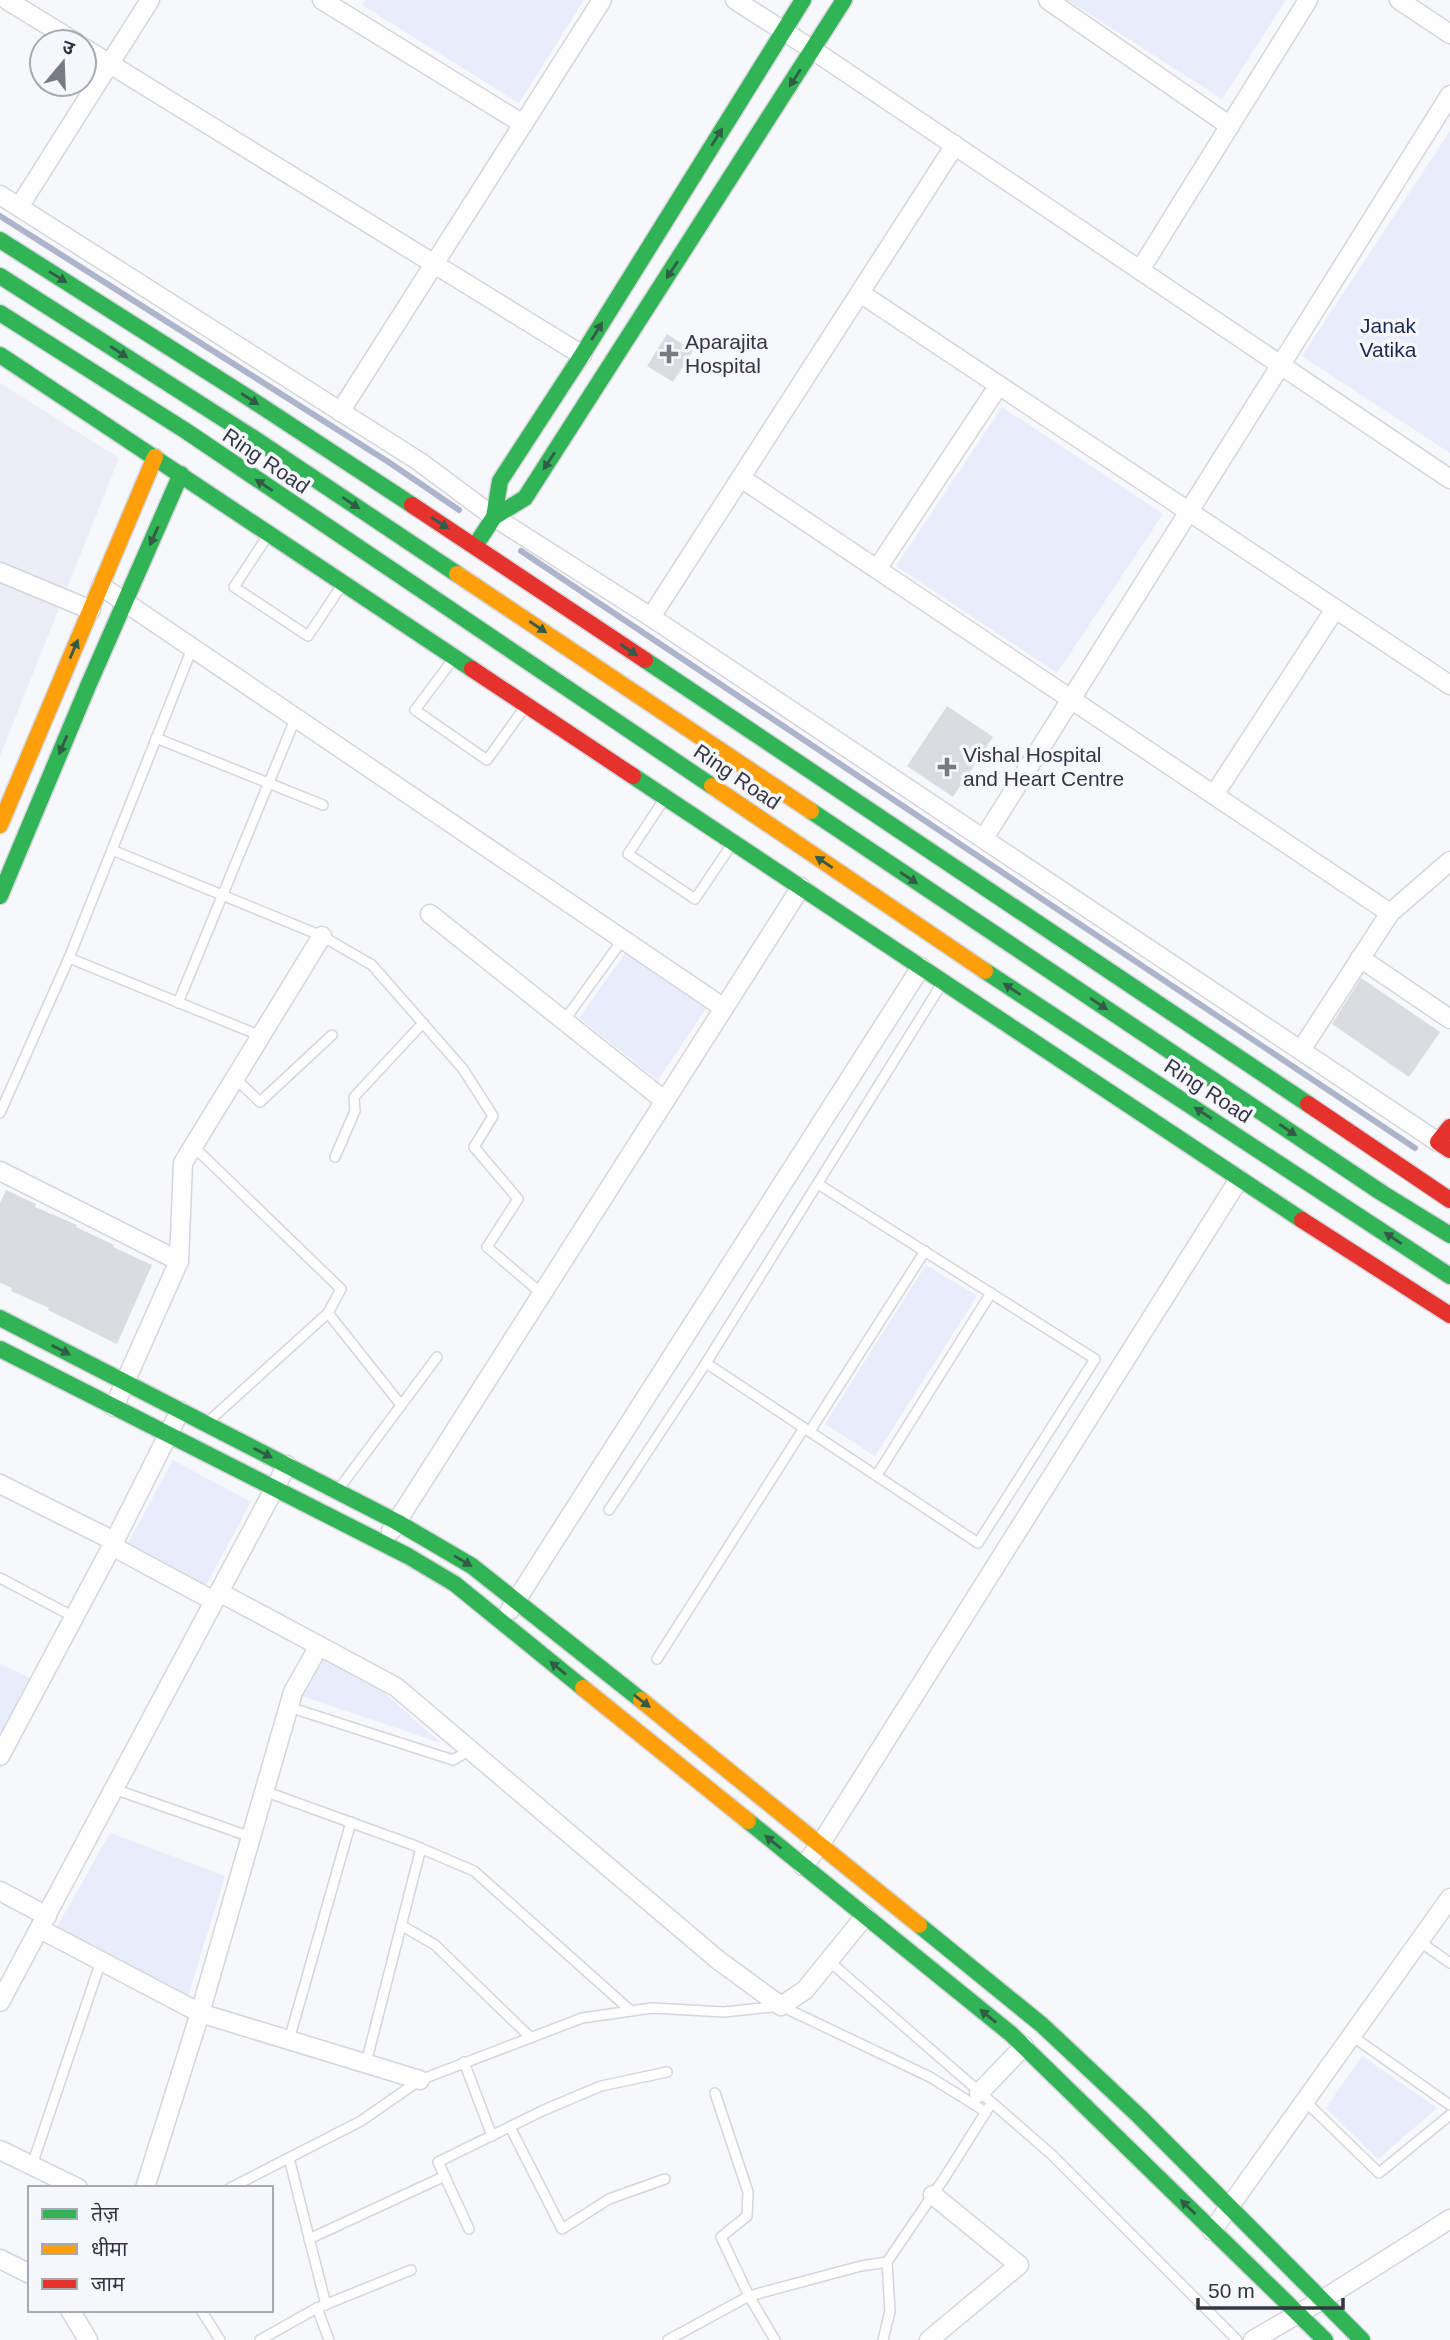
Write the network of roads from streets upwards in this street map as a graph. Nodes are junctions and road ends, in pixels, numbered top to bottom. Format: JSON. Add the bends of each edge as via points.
{"nodes":[{"id":1,"x":7,"y":0,"type":"edge"},
{"id":2,"x":150,"y":0,"type":"edge"},
{"id":3,"x":322,"y":0,"type":"edge"},
{"id":4,"x":602,"y":0,"type":"edge"},
{"id":5,"x":735,"y":0,"type":"edge"},
{"id":6,"x":803,"y":0,"type":"edge"},
{"id":7,"x":844,"y":0,"type":"edge"},
{"id":8,"x":1048,"y":0,"type":"edge"},
{"id":9,"x":1308,"y":0,"type":"edge"},
{"id":10,"x":1399,"y":0,"type":"edge"},
{"id":11,"x":348,"y":7,"type":"edge"},
{"id":12,"x":52,"y":28,"type":"edge"},
{"id":13,"x":784,"y":30,"type":"junction"},
{"id":14,"x":1450,"y":34,"type":"edge"},
{"id":15,"x":813,"y":50,"type":"junction"},
{"id":16,"x":98,"y":57,"type":"edge"},
{"id":17,"x":110,"y":64,"type":"junction"},
{"id":18,"x":1450,"y":94,"type":"edge"},
{"id":19,"x":523,"y":124,"type":"junction"},
{"id":20,"x":1230,"y":125,"type":"junction"},
{"id":21,"x":955,"y":145,"type":"junction"},
{"id":22,"x":0,"y":195,"type":"edge"},
{"id":23,"x":19,"y":207,"type":"junction"},
{"id":24,"x":0,"y":240,"type":"edge"},
{"id":25,"x":434,"y":264,"type":"junction"},
{"id":26,"x":1140,"y":270,"type":"junction"},
{"id":27,"x":0,"y":276,"type":"edge"},
{"id":28,"x":860,"y":293,"type":"junction"},
{"id":29,"x":0,"y":313,"type":"edge"},
{"id":30,"x":0,"y":355,"type":"edge"},
{"id":31,"x":582,"y":355,"type":"junction"},
{"id":32,"x":1281,"y":365,"type":"junction"},
{"id":33,"x":999,"y":386,"type":"junction"},
{"id":34,"x":341,"y":412,"type":"junction"},
{"id":35,"x":155,"y":457,"type":"junction"},
{"id":36,"x":181,"y":474,"type":"junction"},
{"id":37,"x":741,"y":478,"type":"junction"},
{"id":38,"x":1450,"y":479,"type":"edge"},
{"id":39,"x":1189,"y":511,"type":"junction"},
{"id":40,"x":494,"y":516,"type":"junction"},
{"id":41,"x":475,"y":546,"type":"junction"},
{"id":42,"x":877,"y":569,"type":"junction"},
{"id":43,"x":0,"y":572,"type":"edge"},
{"id":44,"x":101,"y":586,"type":"junction"},
{"id":45,"x":126,"y":601,"type":"junction"},
{"id":46,"x":1335,"y":609,"type":"junction"},
{"id":47,"x":91,"y":610,"type":"junction"},
{"id":48,"x":651,"y":617,"type":"junction"},
{"id":49,"x":1450,"y":685,"type":"edge"},
{"id":50,"x":1071,"y":699,"type":"junction"},
{"id":51,"x":1214,"y":795,"type":"junction"},
{"id":52,"x":2,"y":817,"type":"edge"},
{"id":53,"x":984,"y":838,"type":"junction"},
{"id":54,"x":1450,"y":861,"type":"edge"},
{"id":55,"x":802,"y":887,"type":"junction"},
{"id":56,"x":0,"y":896,"type":"edge"},
{"id":57,"x":1390,"y":913,"type":"junction"},
{"id":58,"x":430,"y":914,"type":"dead end"},
{"id":59,"x":322,"y":936,"type":"road end"},
{"id":60,"x":1360,"y":958,"type":"junction"},
{"id":61,"x":920,"y":967,"type":"junction"},
{"id":62,"x":724,"y":1008,"type":"junction"},
{"id":63,"x":1450,"y":1019,"type":"edge"},
{"id":64,"x":1301,"y":1050,"type":"junction"},
{"id":65,"x":665,"y":1101,"type":"junction"},
{"id":66,"x":1450,"y":1127,"type":"edge"},
{"id":67,"x":1444,"y":1146,"type":"edge"},
{"id":68,"x":0,"y":1171,"type":"edge"},
{"id":69,"x":1239,"y":1179,"type":"junction"},
{"id":70,"x":1450,"y":1200,"type":"edge"},
{"id":71,"x":1450,"y":1235,"type":"edge"},
{"id":72,"x":179,"y":1261,"type":"junction"},
{"id":73,"x":1450,"y":1276,"type":"edge"},
{"id":74,"x":1450,"y":1315,"type":"edge"},
{"id":75,"x":0,"y":1318,"type":"edge"},
{"id":76,"x":0,"y":1349,"type":"edge"},
{"id":77,"x":125,"y":1383,"type":"junction"},
{"id":78,"x":114,"y":1407,"type":"junction"},
{"id":79,"x":180,"y":1411,"type":"junction"},
{"id":80,"x":168,"y":1435,"type":"junction"},
{"id":81,"x":287,"y":1465,"type":"junction"},
{"id":82,"x":0,"y":1483,"type":"edge"},
{"id":83,"x":274,"y":1489,"type":"junction"},
{"id":84,"x":397,"y":1522,"type":"junction"},
{"id":85,"x":113,"y":1544,"type":"junction"},
{"id":86,"x":383,"y":1544,"type":"junction"},
{"id":87,"x":217,"y":1597,"type":"junction"},
{"id":88,"x":515,"y":1601,"type":"junction"},
{"id":89,"x":502,"y":1622,"type":"junction"},
{"id":90,"x":319,"y":1646,"type":"junction"},
{"id":91,"x":0,"y":1756,"type":"edge"},
{"id":92,"x":820,"y":1845,"type":"junction"},
{"id":93,"x":803,"y":1866,"type":"junction"},
{"id":94,"x":0,"y":1891,"type":"edge"},
{"id":95,"x":1450,"y":1898,"type":"edge"},
{"id":96,"x":865,"y":1916,"type":"junction"},
{"id":97,"x":43,"y":1922,"type":"junction"},
{"id":98,"x":0,"y":2002,"type":"edge"},
{"id":99,"x":200,"y":2013,"type":"junction"},
{"id":100,"x":1024,"y":2046,"type":"junction"},
{"id":101,"x":421,"y":2080,"type":"road end"},
{"id":102,"x":985,"y":2097,"type":"road end"},
{"id":103,"x":0,"y":2150,"type":"edge"},
{"id":104,"x":74,"y":2186,"type":"edge"},
{"id":105,"x":146,"y":2186,"type":"edge"},
{"id":106,"x":933,"y":2195,"type":"road end"},
{"id":107,"x":1230,"y":2207,"type":"junction"},
{"id":108,"x":1450,"y":2219,"type":"edge"},
{"id":109,"x":1212,"y":2231,"type":"junction"},
{"id":110,"x":0,"y":2259,"type":"edge"},
{"id":111,"x":28,"y":2273,"type":"edge"},
{"id":112,"x":1322,"y":2300,"type":"junction"},
{"id":113,"x":71,"y":2312,"type":"edge"},
{"id":114,"x":1298,"y":2314,"type":"junction"},
{"id":115,"x":89,"y":2340,"type":"edge"},
{"id":116,"x":929,"y":2340,"type":"edge"},
{"id":117,"x":1253,"y":2340,"type":"edge"},
{"id":118,"x":1325,"y":2340,"type":"edge"},
{"id":119,"x":1362,"y":2340,"type":"edge"}],
"edges":[{"from":1,"to":12,"type":"street"},
{"from":2,"to":17,"type":"street"},
{"from":3,"to":11,"type":"street"},
{"from":4,"to":19,"type":"street"},
{"from":5,"to":13,"type":"street"},
{"from":6,"to":13,"type":"main road"},
{"from":7,"to":15,"type":"main road"},
{"from":8,"to":20,"type":"street"},
{"from":9,"to":20,"type":"street"},
{"from":10,"to":14,"type":"street"},
{"from":11,"to":19,"type":"street"},
{"from":13,"to":15,"type":"street"},
{"from":31,"to":13,"type":"main road","one_way":true},
{"from":15,"to":21,"type":"street"},
{"from":15,"to":40,"type":"main road","one_way":true,"via":[[525,498]]},
{"from":16,"to":17,"type":"street"},
{"from":17,"to":23,"type":"street"},
{"from":17,"to":25,"type":"street"},
{"from":18,"to":32,"type":"street"},
{"from":19,"to":25,"type":"street"},
{"from":20,"to":26,"type":"street"},
{"from":21,"to":26,"type":"street"},
{"from":21,"to":28,"type":"street"},
{"from":22,"to":23,"type":"street"},
{"from":23,"to":34,"type":"street"},
{"from":24,"to":41,"type":"main road","one_way":true},
{"from":25,"to":31,"type":"street"},
{"from":25,"to":34,"type":"street"},
{"from":26,"to":32,"type":"street"},
{"from":27,"to":71,"type":"main road","name":"Ring Road","one_way":true,"via":[[255,439]]},
{"from":28,"to":33,"type":"street"},
{"from":28,"to":37,"type":"street"},
{"from":73,"to":29,"type":"main road","name":"Ring Road","one_way":true,"via":[[1015,991],[186,431]]},
{"from":30,"to":35,"type":"main road"},
{"from":31,"to":40,"type":"main road","via":[[500,481]]},
{"from":32,"to":38,"type":"street"},
{"from":32,"to":39,"type":"street"},
{"from":33,"to":39,"type":"street"},
{"from":33,"to":42,"type":"street"},
{"from":34,"to":40,"type":"street"},
{"from":35,"to":36,"type":"main road"},
{"from":35,"to":44,"type":"main road"},
{"from":36,"to":45,"type":"main road","one_way":true},
{"from":36,"to":55,"type":"main road"},
{"from":37,"to":42,"type":"street"},
{"from":37,"to":48,"type":"street"},
{"from":39,"to":46,"type":"street"},
{"from":39,"to":50,"type":"street"},
{"from":40,"to":41,"type":"main road"},
{"from":40,"to":48,"type":"street"},
{"from":41,"to":70,"type":"main road","one_way":true},
{"from":42,"to":50,"type":"street"},
{"from":43,"to":47,"type":"street"},
{"from":44,"to":45,"type":"street"},
{"from":44,"to":47,"type":"main road"},
{"from":45,"to":56,"type":"main road","one_way":true},
{"from":45,"to":62,"type":"street"},
{"from":46,"to":49,"type":"street"},
{"from":46,"to":51,"type":"street"},
{"from":52,"to":47,"type":"main road","one_way":true},
{"from":48,"to":53,"type":"street"},
{"from":50,"to":51,"type":"street"},
{"from":50,"to":53,"type":"street"},
{"from":51,"to":57,"type":"street"},
{"from":53,"to":64,"type":"street"},
{"from":54,"to":57,"type":"street"},
{"from":55,"to":61,"type":"main road"},
{"from":55,"to":62,"type":"street"},
{"from":57,"to":60,"type":"street"},
{"from":58,"to":65,"type":"street"},
{"from":59,"to":72,"type":"street","via":[[183,1163]]},
{"from":60,"to":63,"type":"street"},
{"from":60,"to":64,"type":"street"},
{"from":61,"to":69,"type":"main road"},
{"from":61,"to":88,"type":"street"},
{"from":62,"to":65,"type":"street"},
{"from":64,"to":67,"type":"street"},
{"from":65,"to":84,"type":"street"},
{"from":66,"to":67,"type":"main road"},
{"from":68,"to":72,"type":"street"},
{"from":69,"to":74,"type":"main road"},
{"from":69,"to":92,"type":"street"},
{"from":72,"to":77,"type":"street"},
{"from":75,"to":77,"type":"main road","one_way":true},
{"from":76,"to":78,"type":"main road"},
{"from":77,"to":78,"type":"street"},
{"from":77,"to":79,"type":"main road"},
{"from":78,"to":80,"type":"main road"},
{"from":79,"to":80,"type":"street"},
{"from":79,"to":81,"type":"main road","one_way":true},
{"from":80,"to":83,"type":"main road"},
{"from":80,"to":85,"type":"street"},
{"from":81,"to":83,"type":"street"},
{"from":81,"to":84,"type":"main road"},
{"from":82,"to":85,"type":"street"},
{"from":83,"to":86,"type":"main road"},
{"from":83,"to":87,"type":"street"},
{"from":84,"to":86,"type":"street"},
{"from":84,"to":88,"type":"main road","one_way":true,"via":[[472,1566]]},
{"from":85,"to":87,"type":"street"},
{"from":85,"to":91,"type":"street"},
{"from":86,"to":89,"type":"main road","via":[[455,1584]]},
{"from":87,"to":90,"type":"street"},
{"from":87,"to":97,"type":"street"},
{"from":88,"to":89,"type":"street"},
{"from":88,"to":92,"type":"main road","one_way":true},
{"from":93,"to":89,"type":"main road","one_way":true},
{"from":90,"to":96,"type":"street","via":[[396,1688],[718,1960],[781,2006],[805,1990]]},
{"from":90,"to":99,"type":"street","via":[[293,1692]]},
{"from":92,"to":93,"type":"street"},
{"from":92,"to":107,"type":"main road","via":[[1042,2025]]},
{"from":93,"to":96,"type":"main road"},
{"from":94,"to":97,"type":"street"},
{"from":95,"to":107,"type":"street"},
{"from":100,"to":96,"type":"main road","one_way":true},
{"from":97,"to":98,"type":"street"},
{"from":97,"to":99,"type":"street","via":[[101,1961]]},
{"from":99,"to":101,"type":"street"},
{"from":99,"to":105,"type":"street"},
{"from":100,"to":102,"type":"street"},
{"from":109,"to":100,"type":"main road","one_way":true},
{"from":103,"to":104,"type":"street"},
{"from":106,"to":116,"type":"street","via":[[1019,2265]]},
{"from":107,"to":109,"type":"street"},
{"from":107,"to":112,"type":"main road"},
{"from":108,"to":112,"type":"street"},
{"from":109,"to":114,"type":"main road"},
{"from":110,"to":111,"type":"street"},
{"from":112,"to":114,"type":"street"},
{"from":112,"to":119,"type":"main road"},
{"from":113,"to":115,"type":"street"},
{"from":114,"to":117,"type":"street"},
{"from":114,"to":118,"type":"main road"}]}
